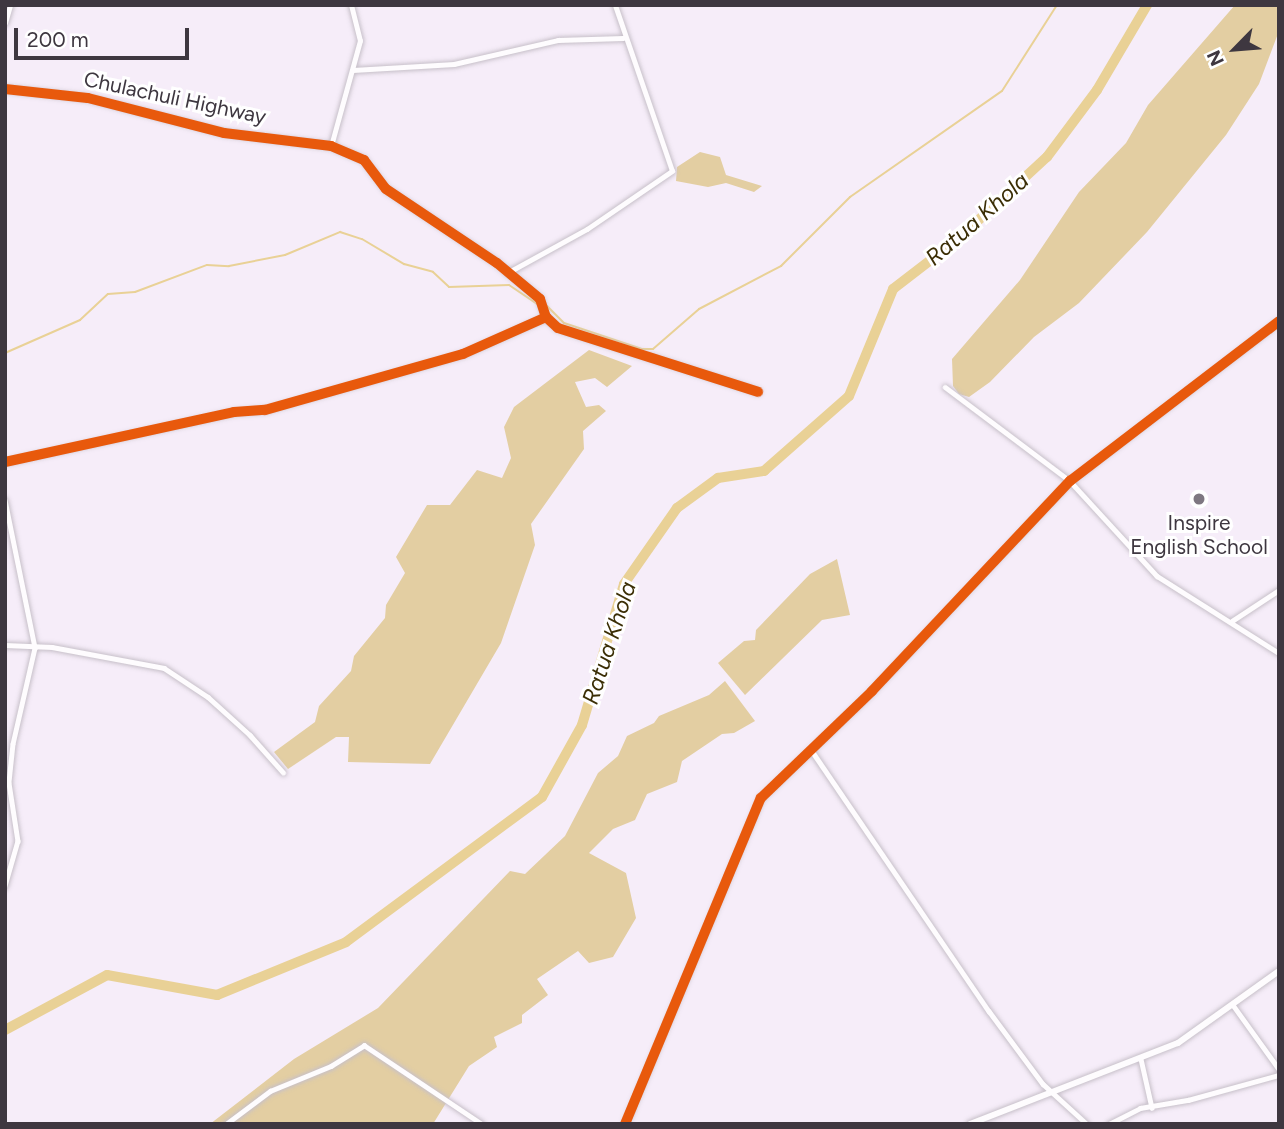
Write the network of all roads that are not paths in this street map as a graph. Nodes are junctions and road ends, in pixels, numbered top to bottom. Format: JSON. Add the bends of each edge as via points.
{"nodes":[{"id":1,"x":10,"y":5,"type":"edge"},
{"id":2,"x":351,"y":5,"type":"edge"},
{"id":3,"x":615,"y":5,"type":"edge"},
{"id":4,"x":5,"y":23,"type":"edge"},
{"id":5,"x":623,"y":38,"type":"junction"},
{"id":6,"x":353,"y":69,"type":"junction"},
{"id":7,"x":5,"y":89,"type":"edge"},
{"id":8,"x":331,"y":146,"type":"junction"},
{"id":9,"x":507,"y":273,"type":"junction"},
{"id":10,"x":546,"y":317,"type":"junction"},
{"id":11,"x":1279,"y":321,"type":"edge"},
{"id":12,"x":945,"y":387,"type":"dead end"},
{"id":13,"x":758,"y":392,"type":"dead end"},
{"id":14,"x":5,"y":462,"type":"edge"},
{"id":15,"x":1070,"y":481,"type":"junction"},
{"id":16,"x":5,"y":500,"type":"edge"},
{"id":17,"x":1279,"y":590,"type":"edge"},
{"id":18,"x":1232,"y":621,"type":"junction"},
{"id":19,"x":5,"y":645,"type":"edge"},
{"id":20,"x":35,"y":648,"type":"junction"},
{"id":21,"x":1279,"y":653,"type":"edge"},
{"id":22,"x":812,"y":751,"type":"junction"},
{"id":23,"x":283,"y":772,"type":"dead end"},
{"id":24,"x":8,"y":793,"type":"edge"},
{"id":25,"x":5,"y":886,"type":"edge"},
{"id":26,"x":1279,"y":971,"type":"edge"},
{"id":27,"x":1233,"y":1006,"type":"junction"},
{"id":28,"x":1141,"y":1059,"type":"junction"},
{"id":29,"x":1279,"y":1069,"type":"edge"},
{"id":30,"x":1279,"y":1075,"type":"edge"},
{"id":31,"x":1055,"y":1093,"type":"junction"},
{"id":32,"x":1152,"y":1108,"type":"junction"},
{"id":33,"x":226,"y":1124,"type":"edge"},
{"id":34,"x":482,"y":1124,"type":"edge"},
{"id":35,"x":625,"y":1124,"type":"edge"},
{"id":36,"x":970,"y":1124,"type":"edge"},
{"id":37,"x":1087,"y":1124,"type":"edge"},
{"id":38,"x":1109,"y":1124,"type":"edge"}],
"edges":[{"from":1,"to":4,"type":"street"},
{"from":2,"to":6,"type":"street","via":[[360,33]]},
{"from":3,"to":5,"type":"street"},
{"from":5,"to":6,"type":"street","via":[[558,40],[454,64]]},
{"from":5,"to":9,"type":"street","via":[[672,171],[599,222]]},
{"from":6,"to":8,"type":"street"},
{"from":7,"to":8,"type":"street","name":"Chulachuli Highway","via":[[88,98],[224,133]]},
{"from":8,"to":9,"type":"street","name":"Chulachuli Highway","via":[[365,160],[386,189]]},
{"from":9,"to":10,"type":"street","name":"Chulachuli Highway","via":[[540,299]]},
{"from":10,"to":13,"type":"street","name":"Chulachuli Highway","via":[[565,331]]},
{"from":10,"to":14,"type":"street","via":[[463,354],[265,410],[234,412]]},
{"from":11,"to":15,"type":"street"},
{"from":12,"to":15,"type":"street"},
{"from":15,"to":18,"type":"street","via":[[1157,576]]},
{"from":15,"to":22,"type":"street"},
{"from":16,"to":20,"type":"street"},
{"from":17,"to":18,"type":"street"},
{"from":18,"to":21,"type":"street"},
{"from":19,"to":20,"type":"street"},
{"from":20,"to":23,"type":"street","via":[[52,647],[164,668],[208,697]]},
{"from":20,"to":24,"type":"street","via":[[13,744]]},
{"from":22,"to":31,"type":"street","via":[[989,1011],[1043,1084]]},
{"from":22,"to":35,"type":"street","via":[[761,798]]},
{"from":24,"to":25,"type":"street","via":[[18,841]]},
{"from":26,"to":27,"type":"street"},
{"from":27,"to":28,"type":"street","via":[[1201,1030]]},
{"from":27,"to":29,"type":"street"},
{"from":28,"to":31,"type":"street"},
{"from":28,"to":32,"type":"street"},
{"from":30,"to":32,"type":"street"},
{"from":31,"to":36,"type":"street"},
{"from":31,"to":37,"type":"street"},
{"from":32,"to":38,"type":"street","via":[[1140,1108]]},
{"from":33,"to":34,"type":"street","via":[[270,1091],[331,1066],[364,1045]]}]}
